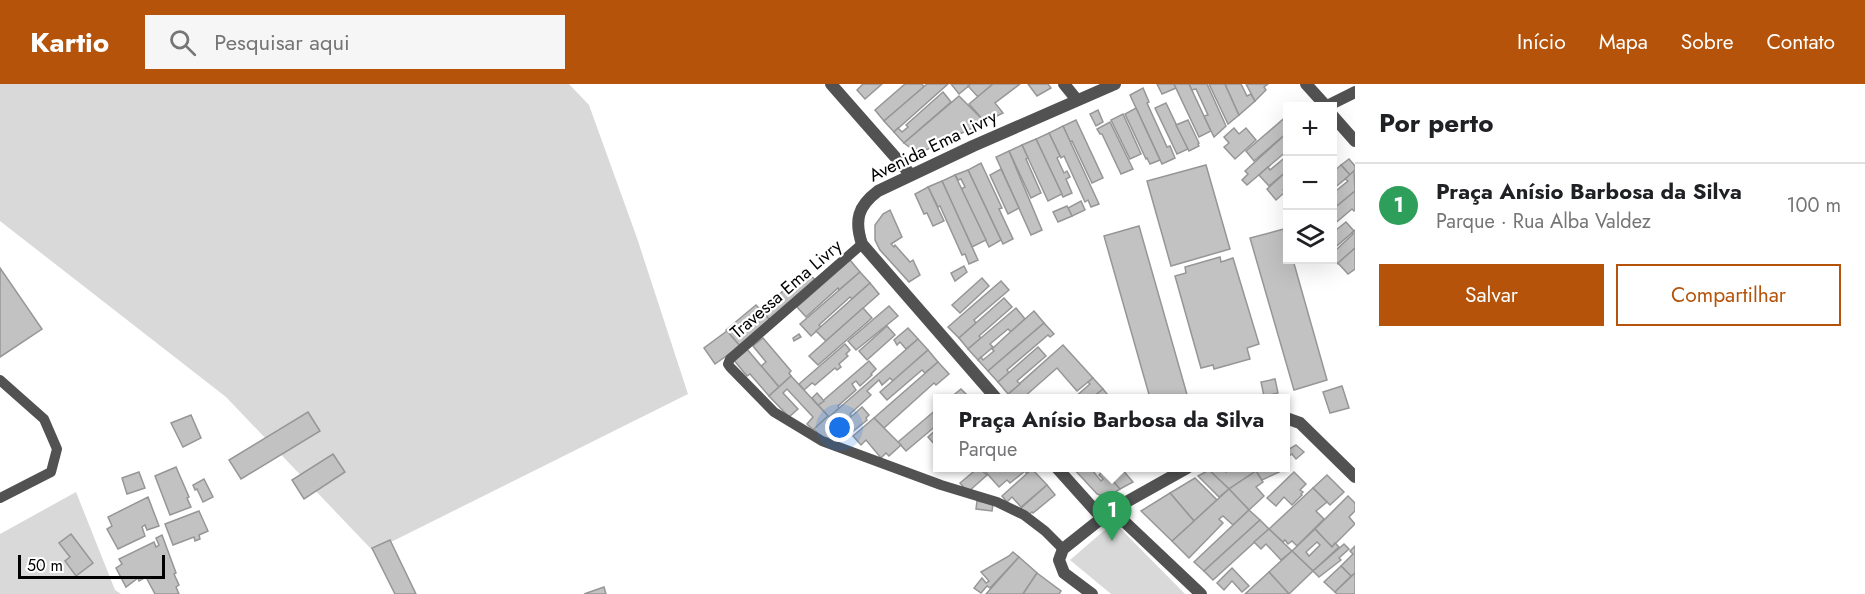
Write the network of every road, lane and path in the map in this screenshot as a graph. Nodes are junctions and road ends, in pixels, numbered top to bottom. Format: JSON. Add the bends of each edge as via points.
{"nodes":[{"id":1,"x":831,"y":84,"type":"edge"},
{"id":2,"x":1064,"y":84,"type":"edge"},
{"id":3,"x":1114,"y":84,"type":"edge"},
{"id":4,"x":1306,"y":84,"type":"edge"},
{"id":5,"x":1355,"y":92,"type":"edge"},
{"id":6,"x":1077,"y":100,"type":"junction"},
{"id":7,"x":1323,"y":102,"type":"edge"},
{"id":8,"x":1335,"y":102,"type":"edge"},
{"id":9,"x":1337,"y":121,"type":"edge"},
{"id":10,"x":1355,"y":141,"type":"edge"},
{"id":11,"x":911,"y":175,"type":"junction"},
{"id":12,"x":862,"y":244,"type":"junction"},
{"id":13,"x":0,"y":380,"type":"edge"},
{"id":14,"x":992,"y":394,"type":"edge"},
{"id":15,"x":1290,"y":419,"type":"edge"},
{"id":16,"x":1061,"y":472,"type":"edge"},
{"id":17,"x":1180,"y":472,"type":"edge"},
{"id":18,"x":1355,"y":477,"type":"edge"},
{"id":19,"x":0,"y":498,"type":"edge"},
{"id":20,"x":1112,"y":510,"type":"junction"},
{"id":21,"x":1101,"y":517,"type":"junction"},
{"id":22,"x":1063,"y":549,"type":"junction"},
{"id":23,"x":1092,"y":594,"type":"edge"},
{"id":24,"x":1201,"y":594,"type":"edge"}],
"edges":[{"from":1,"to":11,"type":"street"},
{"from":2,"to":6,"type":"street"},
{"from":3,"to":6,"type":"street","name":"Avenida Ema Livry"},
{"from":4,"to":7,"type":"street"},
{"from":5,"to":8,"type":"street"},
{"from":6,"to":11,"type":"street","name":"Avenida Ema Livry"},
{"from":9,"to":10,"type":"street"},
{"from":11,"to":12,"type":"street","name":"Avenida Ema Livry","via":[[867,200],[858,220]]},
{"from":12,"to":14,"type":"street"},
{"from":12,"to":22,"type":"lane","name":"Travessa Ema Livry","via":[[730,359],[729,367],[774,411],[822,441],[997,502],[1024,515]]},
{"from":13,"to":19,"type":"lane","via":[[44,419],[57,449],[51,472]]},
{"from":15,"to":18,"type":"street","via":[[1300,423]]},
{"from":16,"to":21,"type":"street"},
{"from":17,"to":20,"type":"street"},
{"from":20,"to":21,"type":"street"},
{"from":20,"to":24,"type":"street"},
{"from":21,"to":22,"type":"street"},
{"from":22,"to":23,"type":"street","via":[[1059,560],[1064,573]]}]}
